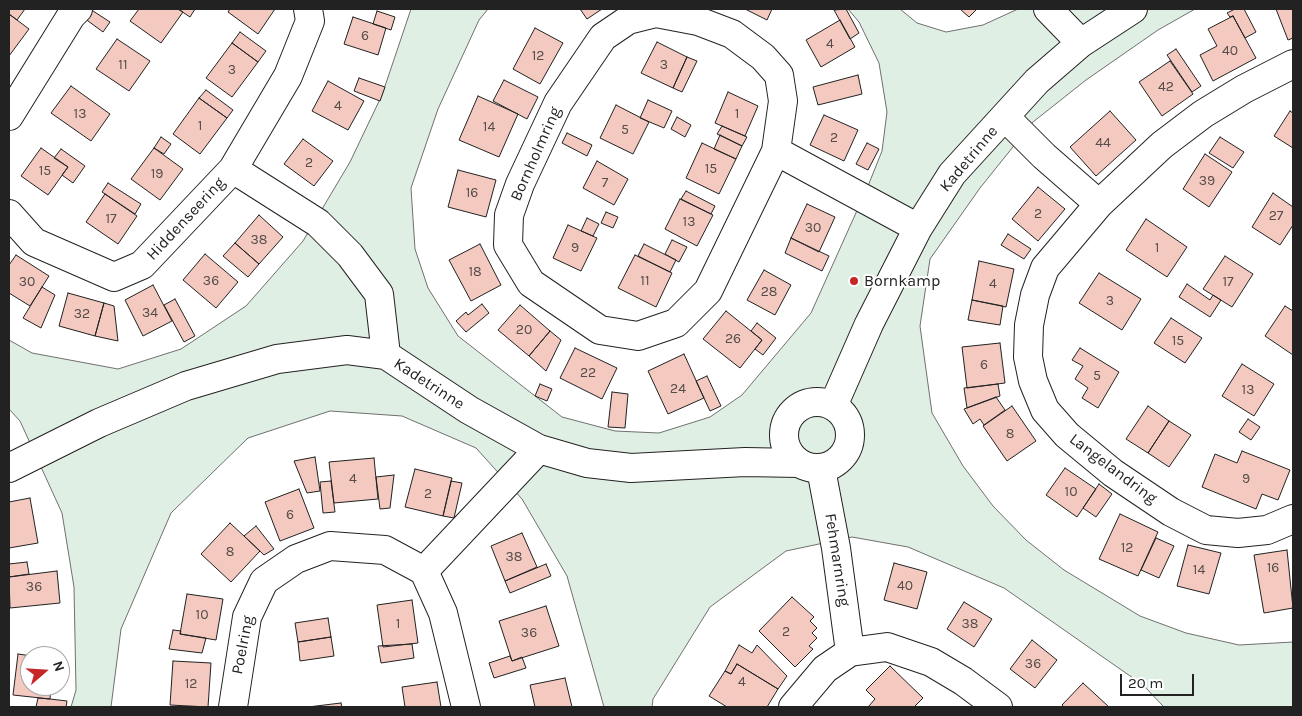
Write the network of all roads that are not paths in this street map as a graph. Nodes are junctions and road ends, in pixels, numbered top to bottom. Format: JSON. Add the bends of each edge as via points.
{"nodes":[{"id":1,"x":78,"y":9,"type":"edge"},
{"id":2,"x":308,"y":9,"type":"edge"},
{"id":3,"x":1048,"y":9,"type":"edge"},
{"id":4,"x":1133,"y":9,"type":"edge"},
{"id":5,"x":1081,"y":43,"type":"junction"},
{"id":6,"x":1293,"y":64,"type":"edge"},
{"id":7,"x":9,"y":116,"type":"edge"},
{"id":8,"x":1005,"y":117,"type":"junction"},
{"id":9,"x":776,"y":151,"type":"junction"},
{"id":10,"x":233,"y":168,"type":"junction"},
{"id":11,"x":1099,"y":204,"type":"junction"},
{"id":12,"x":9,"y":214,"type":"edge"},
{"id":13,"x":918,"y":228,"type":"junction"},
{"id":14,"x":386,"y":355,"type":"junction"},
{"id":15,"x":833,"y":406,"type":"junction"},
{"id":16,"x":539,"y":450,"type":"junction"},
{"id":17,"x":810,"y":466,"type":"junction"},
{"id":18,"x":9,"y":468,"type":"edge"},
{"id":19,"x":1293,"y":519,"type":"edge"},
{"id":20,"x":424,"y":571,"type":"junction"},
{"id":21,"x":850,"y":652,"type":"junction"},
{"id":22,"x":233,"y":707,"type":"edge"},
{"id":23,"x":466,"y":707,"type":"edge"},
{"id":24,"x":793,"y":707,"type":"edge"},
{"id":25,"x":998,"y":707,"type":"edge"}],
"edges":[{"from":1,"to":7,"type":"street"},
{"from":2,"to":10,"type":"street","name":"Hiddenseering","via":[[310,21],[288,76]]},
{"from":3,"to":5,"type":"street"},
{"from":4,"to":5,"type":"street","name":"Kadetrinne"},
{"from":5,"to":8,"type":"street","name":"Kadetrinne","via":[[1037,81]]},
{"from":6,"to":11,"type":"street","name":"Langelandring","via":[[1203,114],[1162,146]]},
{"from":8,"to":11,"type":"street"},
{"from":8,"to":13,"type":"street","name":"Kadetrinne","via":[[952,174]]},
{"from":9,"to":9,"type":"street","name":"Bornholmring","via":[[783,101],[779,75],[763,56],[732,34],[698,21],[656,13],[628,20],[603,37],[558,103],[509,215],[508,245],[532,283],[600,330],[638,336],[676,323],[708,291]]},
{"from":9,"to":13,"type":"street"},
{"from":10,"to":12,"type":"street","name":"Hiddenseering","via":[[142,266],[114,277],[34,242]]},
{"from":10,"to":14,"type":"street","name":"Hiddenseering","via":[[318,223],[350,255],[379,294]]},
{"from":11,"to":19,"type":"street","name":"Langelandring","via":[[1045,268],[1035,295],[1029,325],[1028,357],[1033,381],[1045,410],[1067,435],[1113,473],[1171,512],[1206,530],[1238,533],[1267,530]]},
{"from":13,"to":15,"type":"street","name":"Kadetrinne","via":[[869,324]]},
{"from":14,"to":16,"type":"street","name":"Kadetrinne"},
{"from":14,"to":18,"type":"street","name":"Kadetrinne","via":[[347,350],[277,359],[204,381],[100,423]]},
{"from":15,"to":17,"type":"street","via":[[848,421],[851,442],[840,460]]},
{"from":15,"to":17,"type":"street","via":[[817,402],[800,407],[789,418],[784,434],[788,451]]},
{"from":16,"to":17,"type":"street","name":"Kadetrinne","via":[[587,463],[632,468],[745,462]]},
{"from":16,"to":20,"type":"street"},
{"from":17,"to":21,"type":"street","name":"Fehmarnring","via":[[836,548]]},
{"from":20,"to":22,"type":"street","name":"Poelring","via":[[385,550],[330,546],[296,558],[264,581],[246,616]]},
{"from":20,"to":23,"type":"street","via":[[443,613]]},
{"from":21,"to":24,"type":"street","via":[[825,669]]},
{"from":21,"to":25,"type":"street","via":[[887,646],[931,662]]}]}
